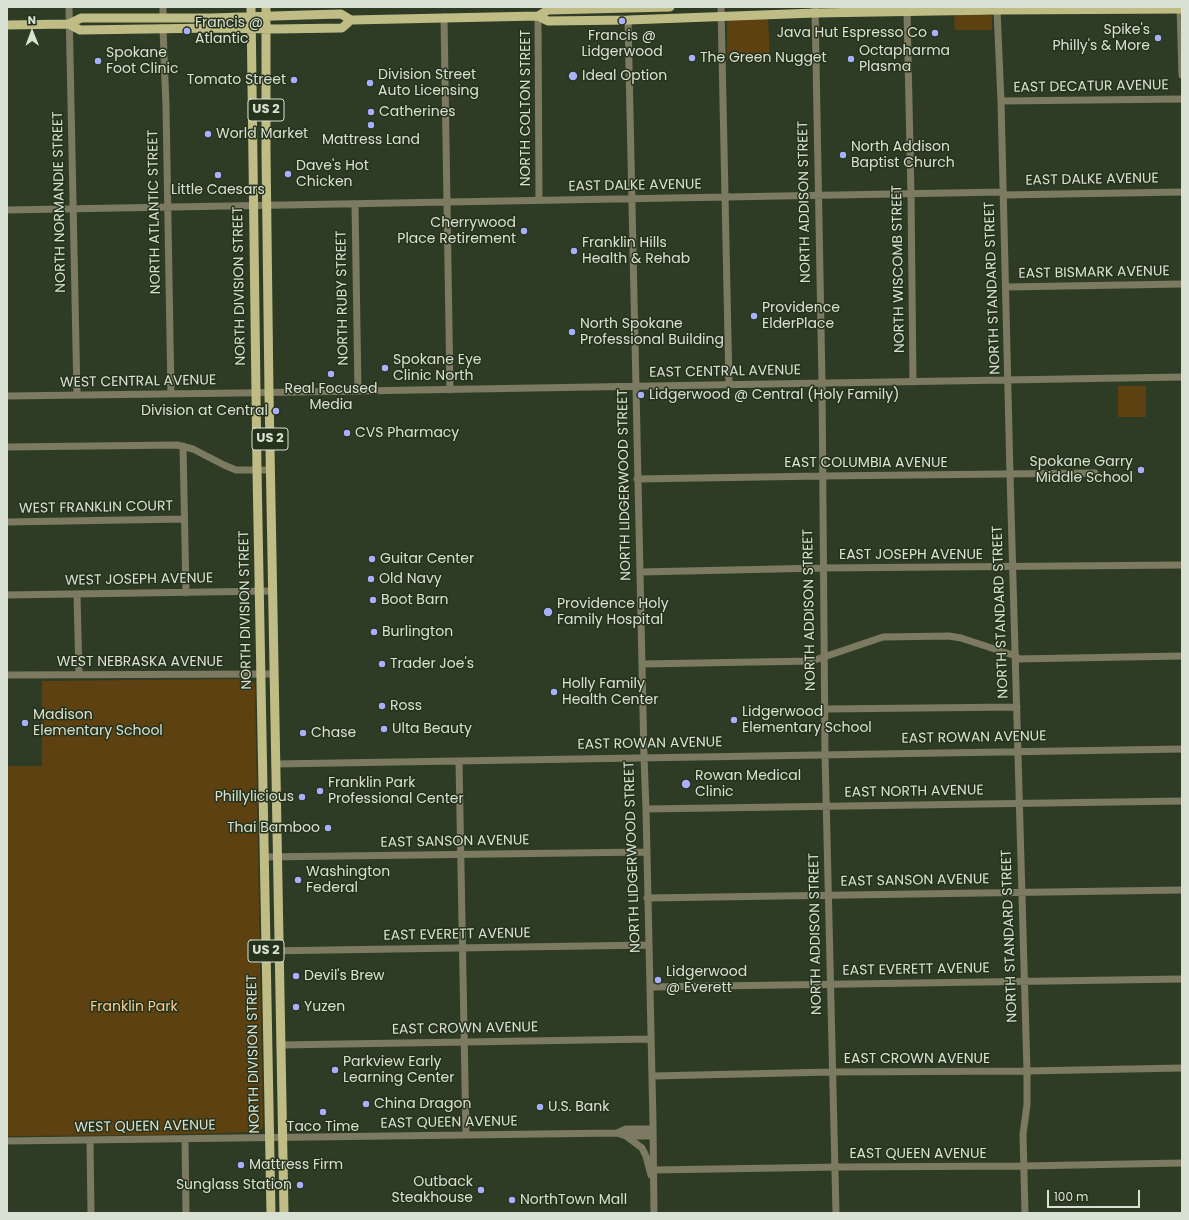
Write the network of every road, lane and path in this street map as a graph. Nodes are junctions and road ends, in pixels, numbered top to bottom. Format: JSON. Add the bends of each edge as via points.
{"nodes":[{"id":1,"x":69,"y":7,"type":"edge"},
{"id":2,"x":163,"y":7,"type":"edge"},
{"id":3,"x":662,"y":7,"type":"edge"},
{"id":4,"x":670,"y":7,"type":"edge"},
{"id":5,"x":629,"y":8,"type":"edge"},
{"id":6,"x":1181,"y":8,"type":"edge"},
{"id":7,"x":815,"y":10,"type":"edge"},
{"id":8,"x":997,"y":10,"type":"junction"},
{"id":9,"x":266,"y":11,"type":"edge"},
{"id":10,"x":721,"y":11,"type":"edge"},
{"id":11,"x":251,"y":12,"type":"edge"},
{"id":12,"x":907,"y":12,"type":"junction"},
{"id":13,"x":538,"y":16,"type":"junction"},
{"id":14,"x":444,"y":17,"type":"junction"},
{"id":15,"x":163,"y":18,"type":"junction"},
{"id":16,"x":350,"y":20,"type":"junction"},
{"id":17,"x":600,"y":20,"type":"junction"},
{"id":18,"x":628,"y":20,"type":"junction"},
{"id":19,"x":69,"y":24,"type":"junction"},
{"id":20,"x":7,"y":25,"type":"edge"},
{"id":21,"x":163,"y":28,"type":"junction"},
{"id":22,"x":251,"y":28,"type":"junction"},
{"id":23,"x":266,"y":29,"type":"junction"},
{"id":24,"x":1182,"y":75,"type":"edge"},
{"id":25,"x":1182,"y":99,"type":"edge"},
{"id":26,"x":1001,"y":101,"type":"junction"},
{"id":27,"x":1182,"y":192,"type":"edge"},
{"id":28,"x":1003,"y":193,"type":"junction"},
{"id":29,"x":911,"y":194,"type":"junction"},
{"id":30,"x":818,"y":195,"type":"junction"},
{"id":31,"x":724,"y":197,"type":"junction"},
{"id":32,"x":632,"y":199,"type":"junction"},
{"id":33,"x":539,"y":200,"type":"junction"},
{"id":34,"x":448,"y":202,"type":"junction"},
{"id":35,"x":354,"y":204,"type":"junction"},
{"id":36,"x":266,"y":205,"type":"junction"},
{"id":37,"x":253,"y":206,"type":"junction"},
{"id":38,"x":168,"y":207,"type":"junction"},
{"id":39,"x":74,"y":209,"type":"junction"},
{"id":40,"x":7,"y":210,"type":"edge"},
{"id":41,"x":1182,"y":284,"type":"edge"},
{"id":42,"x":1006,"y":287,"type":"junction"},
{"id":43,"x":1182,"y":377,"type":"edge"},
{"id":44,"x":1008,"y":380,"type":"junction"},
{"id":45,"x":913,"y":382,"type":"junction"},
{"id":46,"x":822,"y":383,"type":"junction"},
{"id":47,"x":729,"y":385,"type":"junction"},
{"id":48,"x":635,"y":386,"type":"junction"},
{"id":49,"x":450,"y":390,"type":"junction"},
{"id":50,"x":358,"y":391,"type":"junction"},
{"id":51,"x":256,"y":393,"type":"junction"},
{"id":52,"x":269,"y":393,"type":"junction"},
{"id":53,"x":172,"y":394,"type":"junction"},
{"id":54,"x":7,"y":396,"type":"edge"},
{"id":55,"x":77,"y":396,"type":"junction"},
{"id":56,"x":7,"y":446,"type":"edge"},
{"id":57,"x":183,"y":446,"type":"junction"},
{"id":58,"x":257,"y":470,"type":"junction"},
{"id":59,"x":270,"y":470,"type":"junction"},
{"id":60,"x":1095,"y":473,"type":"dead end"},
{"id":61,"x":1010,"y":475,"type":"junction"},
{"id":62,"x":822,"y":476,"type":"junction"},
{"id":63,"x":637,"y":479,"type":"junction"},
{"id":64,"x":184,"y":519,"type":"junction"},
{"id":65,"x":7,"y":522,"type":"edge"},
{"id":66,"x":1182,"y":565,"type":"edge"},
{"id":67,"x":1013,"y":567,"type":"junction"},
{"id":68,"x":823,"y":568,"type":"junction"},
{"id":69,"x":640,"y":572,"type":"junction"},
{"id":70,"x":259,"y":591,"type":"junction"},
{"id":71,"x":272,"y":591,"type":"junction"},
{"id":72,"x":186,"y":593,"type":"junction"},
{"id":73,"x":76,"y":595,"type":"junction"},
{"id":74,"x":7,"y":596,"type":"edge"},
{"id":75,"x":1182,"y":656,"type":"edge"},
{"id":76,"x":1016,"y":657,"type":"junction"},
{"id":77,"x":824,"y":658,"type":"junction"},
{"id":78,"x":642,"y":664,"type":"junction"},
{"id":79,"x":261,"y":674,"type":"junction"},
{"id":80,"x":274,"y":674,"type":"junction"},
{"id":81,"x":7,"y":675,"type":"edge"},
{"id":82,"x":79,"y":675,"type":"junction"},
{"id":83,"x":1017,"y":707,"type":"junction"},
{"id":84,"x":825,"y":709,"type":"junction"},
{"id":85,"x":1182,"y":749,"type":"edge"},
{"id":86,"x":1018,"y":752,"type":"junction"},
{"id":87,"x":825,"y":754,"type":"junction"},
{"id":88,"x":644,"y":758,"type":"junction"},
{"id":89,"x":458,"y":761,"type":"junction"},
{"id":90,"x":262,"y":764,"type":"junction"},
{"id":91,"x":276,"y":764,"type":"junction"},
{"id":92,"x":1182,"y":801,"type":"edge"},
{"id":93,"x":1019,"y":804,"type":"junction"},
{"id":94,"x":826,"y":805,"type":"junction"},
{"id":95,"x":646,"y":809,"type":"junction"},
{"id":96,"x":646,"y":852,"type":"junction"},
{"id":97,"x":460,"y":854,"type":"junction"},
{"id":98,"x":264,"y":857,"type":"junction"},
{"id":99,"x":277,"y":857,"type":"junction"},
{"id":100,"x":1182,"y":890,"type":"edge"},
{"id":101,"x":1022,"y":892,"type":"junction"},
{"id":102,"x":828,"y":895,"type":"junction"},
{"id":103,"x":647,"y":898,"type":"junction"},
{"id":104,"x":649,"y":945,"type":"junction"},
{"id":105,"x":462,"y":948,"type":"junction"},
{"id":106,"x":266,"y":951,"type":"junction"},
{"id":107,"x":279,"y":951,"type":"junction"},
{"id":108,"x":1182,"y":979,"type":"edge"},
{"id":109,"x":1024,"y":981,"type":"junction"},
{"id":110,"x":830,"y":984,"type":"junction"},
{"id":111,"x":650,"y":987,"type":"junction"},
{"id":112,"x":651,"y":1039,"type":"junction"},
{"id":113,"x":464,"y":1042,"type":"junction"},
{"id":114,"x":280,"y":1045,"type":"junction"},
{"id":115,"x":1182,"y":1068,"type":"edge"},
{"id":116,"x":1027,"y":1071,"type":"junction"},
{"id":117,"x":832,"y":1072,"type":"junction"},
{"id":118,"x":652,"y":1076,"type":"junction"},
{"id":119,"x":653,"y":1132,"type":"junction"},
{"id":120,"x":617,"y":1133,"type":"junction"},
{"id":121,"x":466,"y":1135,"type":"junction"},
{"id":122,"x":626,"y":1136,"type":"junction"},
{"id":123,"x":269,"y":1138,"type":"junction"},
{"id":124,"x":282,"y":1138,"type":"junction"},
{"id":125,"x":185,"y":1140,"type":"junction"},
{"id":126,"x":90,"y":1141,"type":"junction"},
{"id":127,"x":7,"y":1142,"type":"edge"},
{"id":128,"x":1182,"y":1163,"type":"edge"},
{"id":129,"x":1023,"y":1166,"type":"junction"},
{"id":130,"x":834,"y":1167,"type":"junction"},
{"id":131,"x":653,"y":1170,"type":"junction"},
{"id":132,"x":653,"y":1180,"type":"junction"},
{"id":133,"x":91,"y":1213,"type":"edge"},
{"id":134,"x":186,"y":1213,"type":"edge"},
{"id":135,"x":271,"y":1213,"type":"edge"},
{"id":136,"x":284,"y":1213,"type":"edge"},
{"id":137,"x":654,"y":1213,"type":"edge"},
{"id":138,"x":836,"y":1213,"type":"edge"},
{"id":139,"x":1025,"y":1213,"type":"edge"}],
"edges":[{"from":1,"to":19,"type":"street","name":"NORTH NORMANDIE STREET"},
{"from":2,"to":15,"type":"street"},
{"from":3,"to":4,"type":"main road"},
{"from":3,"to":5,"type":"main road"},
{"from":3,"to":18,"type":"main road","via":[[635,14]]},
{"from":5,"to":13,"type":"main road","via":[[548,10]]},
{"from":5,"to":17,"type":"main road","via":[[618,16]]},
{"from":6,"to":8,"type":"main road"},
{"from":6,"to":24,"type":"street"},
{"from":7,"to":10,"type":"main road"},
{"from":7,"to":12,"type":"main road"},
{"from":7,"to":30,"type":"street","name":"NORTH ADDISON STREET"},
{"from":8,"to":12,"type":"main road"},
{"from":8,"to":26,"type":"street","name":"NORTH STANDARD STREET"},
{"from":9,"to":11,"type":"main road"},
{"from":9,"to":16,"type":"main road","via":[[340,14]]},
{"from":9,"to":23,"type":"main road","name":"NORTH DIVISION STREET","number":"US 2"},
{"from":10,"to":18,"type":"main road"},
{"from":10,"to":31,"type":"street"},
{"from":11,"to":15,"type":"main road","via":[[211,18]]},
{"from":11,"to":22,"type":"main road","name":"NORTH DIVISION STREET","number":"US 2"},
{"from":12,"to":29,"type":"street","name":"NORTH WISCOMB STREET"},
{"from":13,"to":14,"type":"main road"},
{"from":13,"to":17,"type":"main road","via":[[548,21]]},
{"from":13,"to":33,"type":"street","name":"NORTH COLTON STREET"},
{"from":14,"to":16,"type":"main road"},
{"from":14,"to":34,"type":"street"},
{"from":15,"to":19,"type":"main road","via":[[81,18]]},
{"from":16,"to":23,"type":"main road","via":[[342,28]]},
{"from":17,"to":18,"type":"main road"},
{"from":18,"to":32,"type":"street","name":"NORTH LIDGERWOOD STREET"},
{"from":19,"to":20,"type":"main road"},
{"from":19,"to":21,"type":"main road","via":[[80,30]]},
{"from":19,"to":39,"type":"street","name":"NORTH NORMANDIE STREET"},
{"from":21,"to":22,"type":"main road"},
{"from":21,"to":38,"type":"street","name":"NORTH ATLANTIC STREET"},
{"from":22,"to":23,"type":"main road"},
{"from":22,"to":37,"type":"main road","name":"NORTH DIVISION STREET","number":"US 2"},
{"from":23,"to":36,"type":"main road","name":"NORTH DIVISION STREET","number":"US 2"},
{"from":25,"to":26,"type":"street","name":"EAST DECATUR AVENUE"},
{"from":26,"to":28,"type":"street","name":"NORTH STANDARD STREET"},
{"from":27,"to":28,"type":"street","name":"EAST DALKE AVENUE"},
{"from":28,"to":29,"type":"street","name":"EAST DALKE AVENUE"},
{"from":28,"to":42,"type":"street","name":"NORTH STANDARD STREET"},
{"from":29,"to":30,"type":"street","name":"EAST DALKE AVENUE"},
{"from":29,"to":45,"type":"street","name":"NORTH WISCOMB STREET"},
{"from":30,"to":31,"type":"street","name":"EAST DALKE AVENUE"},
{"from":30,"to":46,"type":"street","name":"NORTH ADDISON STREET"},
{"from":31,"to":32,"type":"street","name":"EAST DALKE AVENUE"},
{"from":31,"to":47,"type":"street"},
{"from":32,"to":33,"type":"street","name":"EAST DALKE AVENUE"},
{"from":32,"to":48,"type":"street","name":"NORTH LIDGERWOOD STREET"},
{"from":33,"to":34,"type":"street","name":"EAST DALKE AVENUE"},
{"from":34,"to":35,"type":"street","name":"EAST DALKE AVENUE"},
{"from":34,"to":49,"type":"street"},
{"from":35,"to":36,"type":"street","name":"EAST DALKE AVENUE"},
{"from":35,"to":50,"type":"street","name":"NORTH RUBY STREET"},
{"from":36,"to":37,"type":"street","name":"EAST DALKE AVENUE"},
{"from":36,"to":52,"type":"main road","name":"NORTH DIVISION STREET","number":"US 2"},
{"from":37,"to":38,"type":"street","name":"EAST DALKE AVENUE"},
{"from":37,"to":51,"type":"main road","name":"NORTH DIVISION STREET","number":"US 2"},
{"from":38,"to":39,"type":"street","name":"EAST DALKE AVENUE"},
{"from":38,"to":53,"type":"street","name":"NORTH ATLANTIC STREET"},
{"from":39,"to":40,"type":"street","name":"EAST DALKE AVENUE"},
{"from":39,"to":55,"type":"street","name":"NORTH NORMANDIE STREET"},
{"from":41,"to":42,"type":"street","name":"EAST BISMARK AVENUE"},
{"from":42,"to":44,"type":"street","name":"NORTH STANDARD STREET"},
{"from":43,"to":44,"type":"street","name":"EAST CENTRAL AVENUE"},
{"from":44,"to":45,"type":"street","name":"EAST CENTRAL AVENUE"},
{"from":44,"to":61,"type":"street","name":"NORTH STANDARD STREET"},
{"from":45,"to":46,"type":"street","name":"EAST CENTRAL AVENUE"},
{"from":46,"to":47,"type":"street","name":"EAST CENTRAL AVENUE"},
{"from":46,"to":62,"type":"street","name":"NORTH ADDISON STREET"},
{"from":47,"to":48,"type":"street","name":"EAST CENTRAL AVENUE"},
{"from":48,"to":49,"type":"street","name":"EAST CENTRAL AVENUE"},
{"from":48,"to":63,"type":"street","name":"NORTH LIDGERWOOD STREET"},
{"from":49,"to":50,"type":"street","name":"EAST CENTRAL AVENUE"},
{"from":50,"to":52,"type":"street","name":"EAST CENTRAL AVENUE"},
{"from":51,"to":52,"type":"street","name":"WEST CENTRAL AVENUE"},
{"from":51,"to":53,"type":"street","name":"WEST CENTRAL AVENUE"},
{"from":51,"to":58,"type":"main road","name":"NORTH DIVISION STREET","number":"US 2"},
{"from":52,"to":59,"type":"main road","name":"NORTH DIVISION STREET","number":"US 2"},
{"from":53,"to":55,"type":"street","name":"WEST CENTRAL AVENUE"},
{"from":54,"to":55,"type":"street","name":"WEST CENTRAL AVENUE"},
{"from":56,"to":57,"type":"street"},
{"from":57,"to":58,"type":"street","via":[[199,451],[230,468],[243,471]]},
{"from":57,"to":64,"type":"street"},
{"from":58,"to":59,"type":"street"},
{"from":58,"to":70,"type":"main road","name":"NORTH DIVISION STREET","number":"US 2"},
{"from":59,"to":71,"type":"main road","name":"NORTH DIVISION STREET","number":"US 2"},
{"from":60,"to":61,"type":"street","name":"EAST COLUMBIA AVENUE"},
{"from":61,"to":62,"type":"street","name":"EAST COLUMBIA AVENUE"},
{"from":61,"to":67,"type":"street","name":"NORTH STANDARD STREET"},
{"from":62,"to":63,"type":"street","name":"EAST COLUMBIA AVENUE"},
{"from":62,"to":68,"type":"street","name":"NORTH ADDISON STREET"},
{"from":63,"to":69,"type":"street","name":"NORTH LIDGERWOOD STREET"},
{"from":64,"to":65,"type":"street","name":"WEST FRANKLIN COURT"},
{"from":64,"to":72,"type":"street"},
{"from":66,"to":67,"type":"street","name":"EAST JOSEPH AVENUE"},
{"from":67,"to":68,"type":"street","name":"EAST JOSEPH AVENUE"},
{"from":67,"to":76,"type":"street","name":"NORTH STANDARD STREET"},
{"from":68,"to":69,"type":"street","name":"EAST JOSEPH AVENUE"},
{"from":68,"to":77,"type":"street","name":"NORTH ADDISON STREET"},
{"from":69,"to":78,"type":"street","name":"NORTH LIDGERWOOD STREET"},
{"from":70,"to":71,"type":"street","name":"WEST JOSEPH AVENUE"},
{"from":70,"to":72,"type":"street","name":"WEST JOSEPH AVENUE"},
{"from":70,"to":79,"type":"main road","name":"NORTH DIVISION STREET","number":"US 2"},
{"from":71,"to":80,"type":"main road","name":"NORTH DIVISION STREET","number":"US 2"},
{"from":72,"to":73,"type":"street","name":"WEST JOSEPH AVENUE"},
{"from":73,"to":74,"type":"street","name":"WEST JOSEPH AVENUE"},
{"from":73,"to":82,"type":"street"},
{"from":75,"to":76,"type":"street"},
{"from":76,"to":77,"type":"street","via":[[949,636],[883,637]]},
{"from":76,"to":83,"type":"street","name":"NORTH STANDARD STREET"},
{"from":77,"to":78,"type":"street","via":[[812,661]]},
{"from":77,"to":84,"type":"street","name":"NORTH ADDISON STREET"},
{"from":78,"to":88,"type":"street","name":"NORTH LIDGERWOOD STREET"},
{"from":79,"to":80,"type":"street","name":"WEST NEBRASKA AVENUE"},
{"from":79,"to":82,"type":"street","name":"WEST NEBRASKA AVENUE"},
{"from":79,"to":90,"type":"main road","name":"NORTH DIVISION STREET","number":"US 2"},
{"from":80,"to":91,"type":"main road","name":"NORTH DIVISION STREET","number":"US 2"},
{"from":81,"to":82,"type":"street","name":"WEST NEBRASKA AVENUE"},
{"from":83,"to":84,"type":"street"},
{"from":83,"to":86,"type":"street","name":"NORTH STANDARD STREET"},
{"from":84,"to":87,"type":"street","name":"NORTH ADDISON STREET"},
{"from":85,"to":86,"type":"street","name":"EAST ROWAN AVENUE"},
{"from":86,"to":87,"type":"street","name":"EAST ROWAN AVENUE"},
{"from":86,"to":93,"type":"street","name":"NORTH STANDARD STREET"},
{"from":87,"to":88,"type":"street","name":"EAST ROWAN AVENUE"},
{"from":87,"to":94,"type":"street","name":"NORTH ADDISON STREET"},
{"from":88,"to":89,"type":"street","name":"EAST ROWAN AVENUE"},
{"from":88,"to":95,"type":"street","name":"NORTH LIDGERWOOD STREET"},
{"from":89,"to":91,"type":"street","name":"EAST ROWAN AVENUE"},
{"from":89,"to":97,"type":"street"},
{"from":90,"to":91,"type":"main road","name":"EAST ROWAN AVENUE"},
{"from":90,"to":98,"type":"main road","name":"NORTH DIVISION STREET","number":"US 2"},
{"from":91,"to":99,"type":"main road","name":"NORTH DIVISION STREET","number":"US 2"},
{"from":92,"to":93,"type":"street","name":"EAST NORTH AVENUE"},
{"from":93,"to":94,"type":"street","name":"EAST NORTH AVENUE"},
{"from":93,"to":101,"type":"street","name":"NORTH STANDARD STREET"},
{"from":94,"to":95,"type":"street","name":"EAST NORTH AVENUE"},
{"from":94,"to":102,"type":"street","name":"NORTH ADDISON STREET"},
{"from":95,"to":96,"type":"street","name":"NORTH LIDGERWOOD STREET"},
{"from":96,"to":97,"type":"street","name":"EAST SANSON AVENUE"},
{"from":96,"to":103,"type":"street","name":"NORTH LIDGERWOOD STREET"},
{"from":97,"to":99,"type":"street","name":"EAST SANSON AVENUE"},
{"from":97,"to":105,"type":"street"},
{"from":98,"to":99,"type":"street","name":"EAST SANSON AVENUE"},
{"from":98,"to":106,"type":"main road","name":"NORTH DIVISION STREET","number":"US 2"},
{"from":99,"to":107,"type":"main road","name":"NORTH DIVISION STREET","number":"US 2"},
{"from":100,"to":101,"type":"street","name":"EAST SANSON AVENUE"},
{"from":101,"to":102,"type":"street","name":"EAST SANSON AVENUE"},
{"from":101,"to":109,"type":"street","name":"NORTH STANDARD STREET"},
{"from":102,"to":103,"type":"street","name":"EAST SANSON AVENUE"},
{"from":102,"to":110,"type":"street","name":"NORTH ADDISON STREET"},
{"from":103,"to":104,"type":"street","name":"NORTH LIDGERWOOD STREET"},
{"from":104,"to":105,"type":"street","name":"EAST EVERETT AVENUE"},
{"from":104,"to":111,"type":"street","name":"NORTH LIDGERWOOD STREET"},
{"from":105,"to":107,"type":"street","name":"EAST EVERETT AVENUE"},
{"from":105,"to":113,"type":"street"},
{"from":106,"to":107,"type":"street","name":"EAST EVERETT AVENUE"},
{"from":106,"to":123,"type":"main road","name":"NORTH DIVISION STREET","number":"US 2"},
{"from":107,"to":114,"type":"main road","name":"NORTH DIVISION STREET","number":"US 2"},
{"from":108,"to":109,"type":"street","name":"EAST EVERETT AVENUE"},
{"from":109,"to":110,"type":"street","name":"EAST EVERETT AVENUE"},
{"from":109,"to":116,"type":"street","name":"NORTH STANDARD STREET"},
{"from":110,"to":111,"type":"street","name":"EAST EVERETT AVENUE"},
{"from":110,"to":117,"type":"street","name":"NORTH ADDISON STREET"},
{"from":111,"to":112,"type":"street","name":"NORTH LIDGERWOOD STREET"},
{"from":112,"to":113,"type":"street","name":"EAST CROWN AVENUE"},
{"from":112,"to":118,"type":"street","name":"NORTH LIDGERWOOD STREET"},
{"from":113,"to":114,"type":"street","name":"EAST CROWN AVENUE"},
{"from":113,"to":121,"type":"street"},
{"from":114,"to":124,"type":"main road","name":"NORTH DIVISION STREET","number":"US 2"},
{"from":115,"to":116,"type":"street","name":"EAST CROWN AVENUE"},
{"from":116,"to":117,"type":"street","name":"EAST CROWN AVENUE"},
{"from":116,"to":129,"type":"street","name":"NORTH STANDARD STREET"},
{"from":117,"to":118,"type":"street","name":"EAST CROWN AVENUE"},
{"from":117,"to":130,"type":"street","name":"NORTH ADDISON STREET"},
{"from":118,"to":119,"type":"street","name":"NORTH LIDGERWOOD STREET"},
{"from":119,"to":120,"type":"street","name":"EAST QUEEN AVENUE","via":[[626,1129]]},
{"from":119,"to":122,"type":"street","name":"EAST QUEEN AVENUE"},
{"from":119,"to":131,"type":"street","name":"NORTH LIDGERWOOD STREET"},
{"from":120,"to":121,"type":"street","name":"EAST QUEEN AVENUE"},
{"from":120,"to":122,"type":"street","name":"EAST QUEEN AVENUE"},
{"from":121,"to":124,"type":"street","name":"EAST QUEEN AVENUE"},
{"from":122,"to":132,"type":"street","via":[[642,1148]]},
{"from":123,"to":124,"type":"street","name":"WEST QUEEN AVENUE"},
{"from":123,"to":125,"type":"street","name":"WEST QUEEN AVENUE"},
{"from":123,"to":135,"type":"main road","name":"NORTH DIVISION STREET","number":"US 2"},
{"from":124,"to":136,"type":"main road","name":"NORTH DIVISION STREET","number":"US 2"},
{"from":125,"to":126,"type":"street","name":"WEST QUEEN AVENUE"},
{"from":125,"to":134,"type":"street"},
{"from":126,"to":127,"type":"street","name":"WEST QUEEN AVENUE"},
{"from":126,"to":133,"type":"street"},
{"from":128,"to":129,"type":"street","name":"EAST QUEEN AVENUE"},
{"from":129,"to":130,"type":"street","name":"EAST QUEEN AVENUE"},
{"from":129,"to":139,"type":"street","name":"NORTH STANDARD STREET"},
{"from":130,"to":131,"type":"street","name":"EAST QUEEN AVENUE"},
{"from":130,"to":138,"type":"street","name":"NORTH ADDISON STREET"},
{"from":131,"to":132,"type":"street","name":"NORTH LIDGERWOOD STREET"},
{"from":132,"to":137,"type":"street","name":"NORTH LIDGERWOOD STREET"}]}
